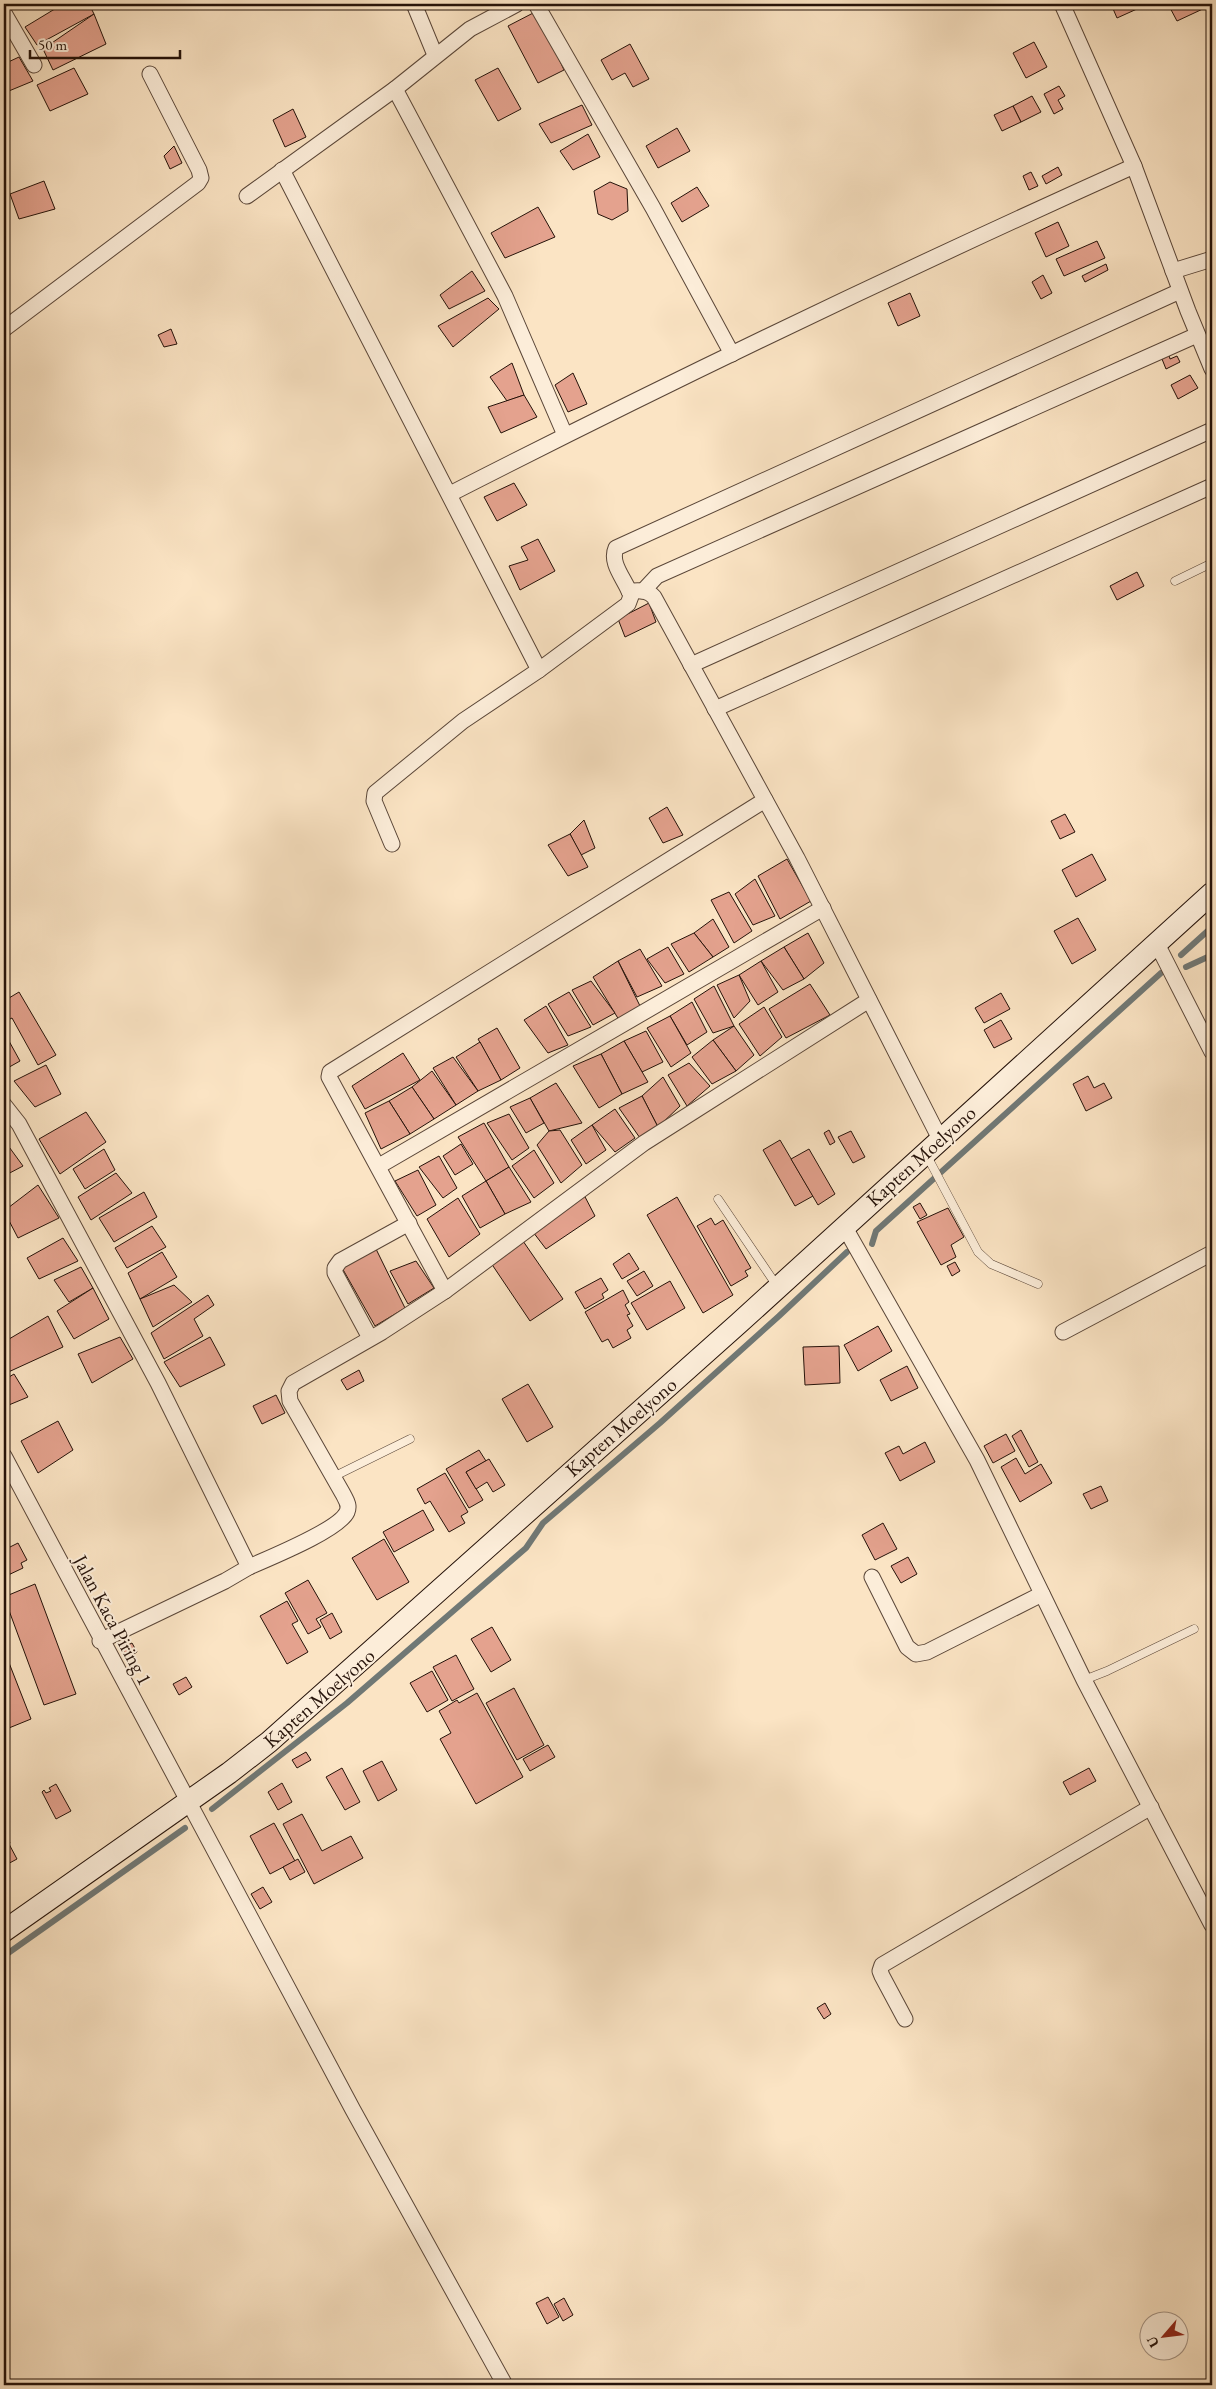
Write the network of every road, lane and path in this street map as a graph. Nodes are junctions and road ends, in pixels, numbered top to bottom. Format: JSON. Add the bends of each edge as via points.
{"nodes":[{"id":1,"x":414,"y":4,"type":"edge"},
{"id":2,"x":517,"y":4,"type":"edge"},
{"id":3,"x":536,"y":4,"type":"edge"},
{"id":4,"x":1062,"y":4,"type":"edge"},
{"id":5,"x":4,"y":14,"type":"edge"},
{"id":6,"x":436,"y":55,"type":"junction"},
{"id":7,"x":34,"y":65,"type":"dead end"},
{"id":8,"x":150,"y":74,"type":"dead end"},
{"id":9,"x":395,"y":89,"type":"junction"},
{"id":10,"x":1134,"y":166,"type":"junction"},
{"id":11,"x":282,"y":170,"type":"junction"},
{"id":12,"x":248,"y":196,"type":"dead end"},
{"id":13,"x":1212,"y":259,"type":"edge"},
{"id":14,"x":1173,"y":271,"type":"junction"},
{"id":15,"x":1180,"y":292,"type":"junction"},
{"id":16,"x":4,"y":329,"type":"edge"},
{"id":17,"x":1197,"y":335,"type":"junction"},
{"id":18,"x":732,"y":354,"type":"junction"},
{"id":19,"x":1212,"y":369,"type":"edge"},
{"id":20,"x":1212,"y":430,"type":"edge"},
{"id":21,"x":565,"y":435,"type":"junction"},
{"id":22,"x":1212,"y":486,"type":"edge"},
{"id":23,"x":450,"y":494,"type":"junction"},
{"id":24,"x":1212,"y":563,"type":"edge"},
{"id":25,"x":1175,"y":581,"type":"dead end"},
{"id":26,"x":636,"y":591,"type":"junction"},
{"id":27,"x":691,"y":664,"type":"junction"},
{"id":28,"x":539,"y":670,"type":"junction"},
{"id":29,"x":715,"y":708,"type":"junction"},
{"id":30,"x":765,"y":800,"type":"junction"},
{"id":31,"x":392,"y":844,"type":"dead end"},
{"id":32,"x":1212,"y":893,"type":"edge"},
{"id":33,"x":823,"y":908,"type":"junction"},
{"id":34,"x":1157,"y":944,"type":"junction"},
{"id":35,"x":869,"y":1000,"type":"junction"},
{"id":36,"x":1212,"y":1052,"type":"edge"},
{"id":37,"x":4,"y":1105,"type":"edge"},
{"id":38,"x":932,"y":1145,"type":"junction"},
{"id":39,"x":379,"y":1166,"type":"junction"},
{"id":40,"x":718,"y":1198,"type":"dead end"},
{"id":41,"x":409,"y":1223,"type":"junction"},
{"id":42,"x":844,"y":1226,"type":"junction"},
{"id":43,"x":1212,"y":1254,"type":"edge"},
{"id":44,"x":1038,"y":1284,"type":"dead end"},
{"id":45,"x":778,"y":1287,"type":"junction"},
{"id":46,"x":444,"y":1291,"type":"junction"},
{"id":47,"x":1063,"y":1332,"type":"dead end"},
{"id":48,"x":370,"y":1338,"type":"junction"},
{"id":49,"x":410,"y":1439,"type":"dead end"},
{"id":50,"x":4,"y":1456,"type":"edge"},
{"id":51,"x":333,"y":1477,"type":"junction"},
{"id":52,"x":249,"y":1567,"type":"junction"},
{"id":53,"x":872,"y":1577,"type":"dead end"},
{"id":54,"x":1042,"y":1594,"type":"junction"},
{"id":55,"x":1194,"y":1629,"type":"dead end"},
{"id":56,"x":100,"y":1641,"type":"junction"},
{"id":57,"x":1084,"y":1680,"type":"junction"},
{"id":58,"x":189,"y":1802,"type":"junction"},
{"id":59,"x":1151,"y":1807,"type":"junction"},
{"id":60,"x":1212,"y":1925,"type":"edge"},
{"id":61,"x":4,"y":1930,"type":"edge"},
{"id":62,"x":905,"y":2019,"type":"dead end"},
{"id":63,"x":504,"y":2385,"type":"edge"}],
"edges":[{"from":1,"to":6,"type":"street"},
{"from":2,"to":6,"type":"street","via":[[470,29]]},
{"from":3,"to":18,"type":"street"},
{"from":4,"to":10,"type":"street"},
{"from":5,"to":7,"type":"street"},
{"from":6,"to":9,"type":"street"},
{"from":8,"to":16,"type":"street","via":[[201,178]]},
{"from":9,"to":11,"type":"street"},
{"from":9,"to":21,"type":"street","via":[[505,296]]},
{"from":10,"to":14,"type":"street"},
{"from":10,"to":18,"type":"street"},
{"from":11,"to":12,"type":"street"},
{"from":11,"to":23,"type":"street"},
{"from":13,"to":14,"type":"street"},
{"from":14,"to":15,"type":"street"},
{"from":15,"to":17,"type":"street"},
{"from":15,"to":26,"type":"street","via":[[621,545],[616,548],[614,556]]},
{"from":17,"to":19,"type":"street"},
{"from":17,"to":26,"type":"street","via":[[657,576]]},
{"from":18,"to":21,"type":"street"},
{"from":20,"to":27,"type":"street"},
{"from":21,"to":23,"type":"street"},
{"from":22,"to":29,"type":"street"},
{"from":23,"to":28,"type":"street"},
{"from":24,"to":25,"type":"lane"},
{"from":26,"to":27,"type":"street","via":[[650,593],[654,598]]},
{"from":26,"to":28,"type":"street","via":[[628,604]]},
{"from":27,"to":29,"type":"street"},
{"from":28,"to":31,"type":"street","via":[[463,721],[375,793],[374,801]]},
{"from":29,"to":30,"type":"street"},
{"from":30,"to":33,"type":"street"},
{"from":30,"to":39,"type":"street","via":[[330,1072]]},
{"from":32,"to":34,"type":"street","name":"Kapten Moelyono"},
{"from":33,"to":35,"type":"street"},
{"from":33,"to":39,"type":"street"},
{"from":34,"to":36,"type":"street"},
{"from":34,"to":38,"type":"street","name":"Kapten Moelyono"},
{"from":35,"to":38,"type":"street"},
{"from":35,"to":46,"type":"street","via":[[644,1143]]},
{"from":37,"to":52,"type":"street","via":[[19,1124],[158,1383]]},
{"from":38,"to":42,"type":"street","name":"Kapten Moelyono"},
{"from":38,"to":44,"type":"lane","via":[[978,1252],[991,1264]]},
{"from":39,"to":41,"type":"street"},
{"from":40,"to":45,"type":"lane"},
{"from":41,"to":46,"type":"street"},
{"from":41,"to":48,"type":"street","via":[[340,1261],[334,1268]]},
{"from":42,"to":45,"type":"street","name":"Kapten Moelyono"},
{"from":42,"to":54,"type":"street","via":[[977,1460]]},
{"from":43,"to":47,"type":"street"},
{"from":45,"to":58,"type":"street","name":"Kapten Moelyono","via":[[290,1723]]},
{"from":46,"to":48,"type":"street"},
{"from":48,"to":51,"type":"street","via":[[302,1376],[289,1391],[290,1401]]},
{"from":49,"to":51,"type":"lane"},
{"from":50,"to":56,"type":"street","name":"Jalan Kaca Piring 1"},
{"from":51,"to":52,"type":"street","via":[[348,1505],[347,1512],[339,1521],[312,1538]]},
{"from":52,"to":56,"type":"street","via":[[225,1582]]},
{"from":53,"to":54,"type":"street","via":[[907,1647],[916,1654],[927,1652]]},
{"from":54,"to":57,"type":"street"},
{"from":55,"to":57,"type":"lane"},
{"from":56,"to":58,"type":"street","name":"Jalan Kaca Piring 1"},
{"from":57,"to":59,"type":"street"},
{"from":58,"to":61,"type":"street","name":"Kapten Moelyono"},
{"from":58,"to":63,"type":"street","name":"Jalan Kaca Piring 1"},
{"from":59,"to":60,"type":"street"},
{"from":59,"to":62,"type":"street","via":[[882,1966],[882,1976]]}]}
